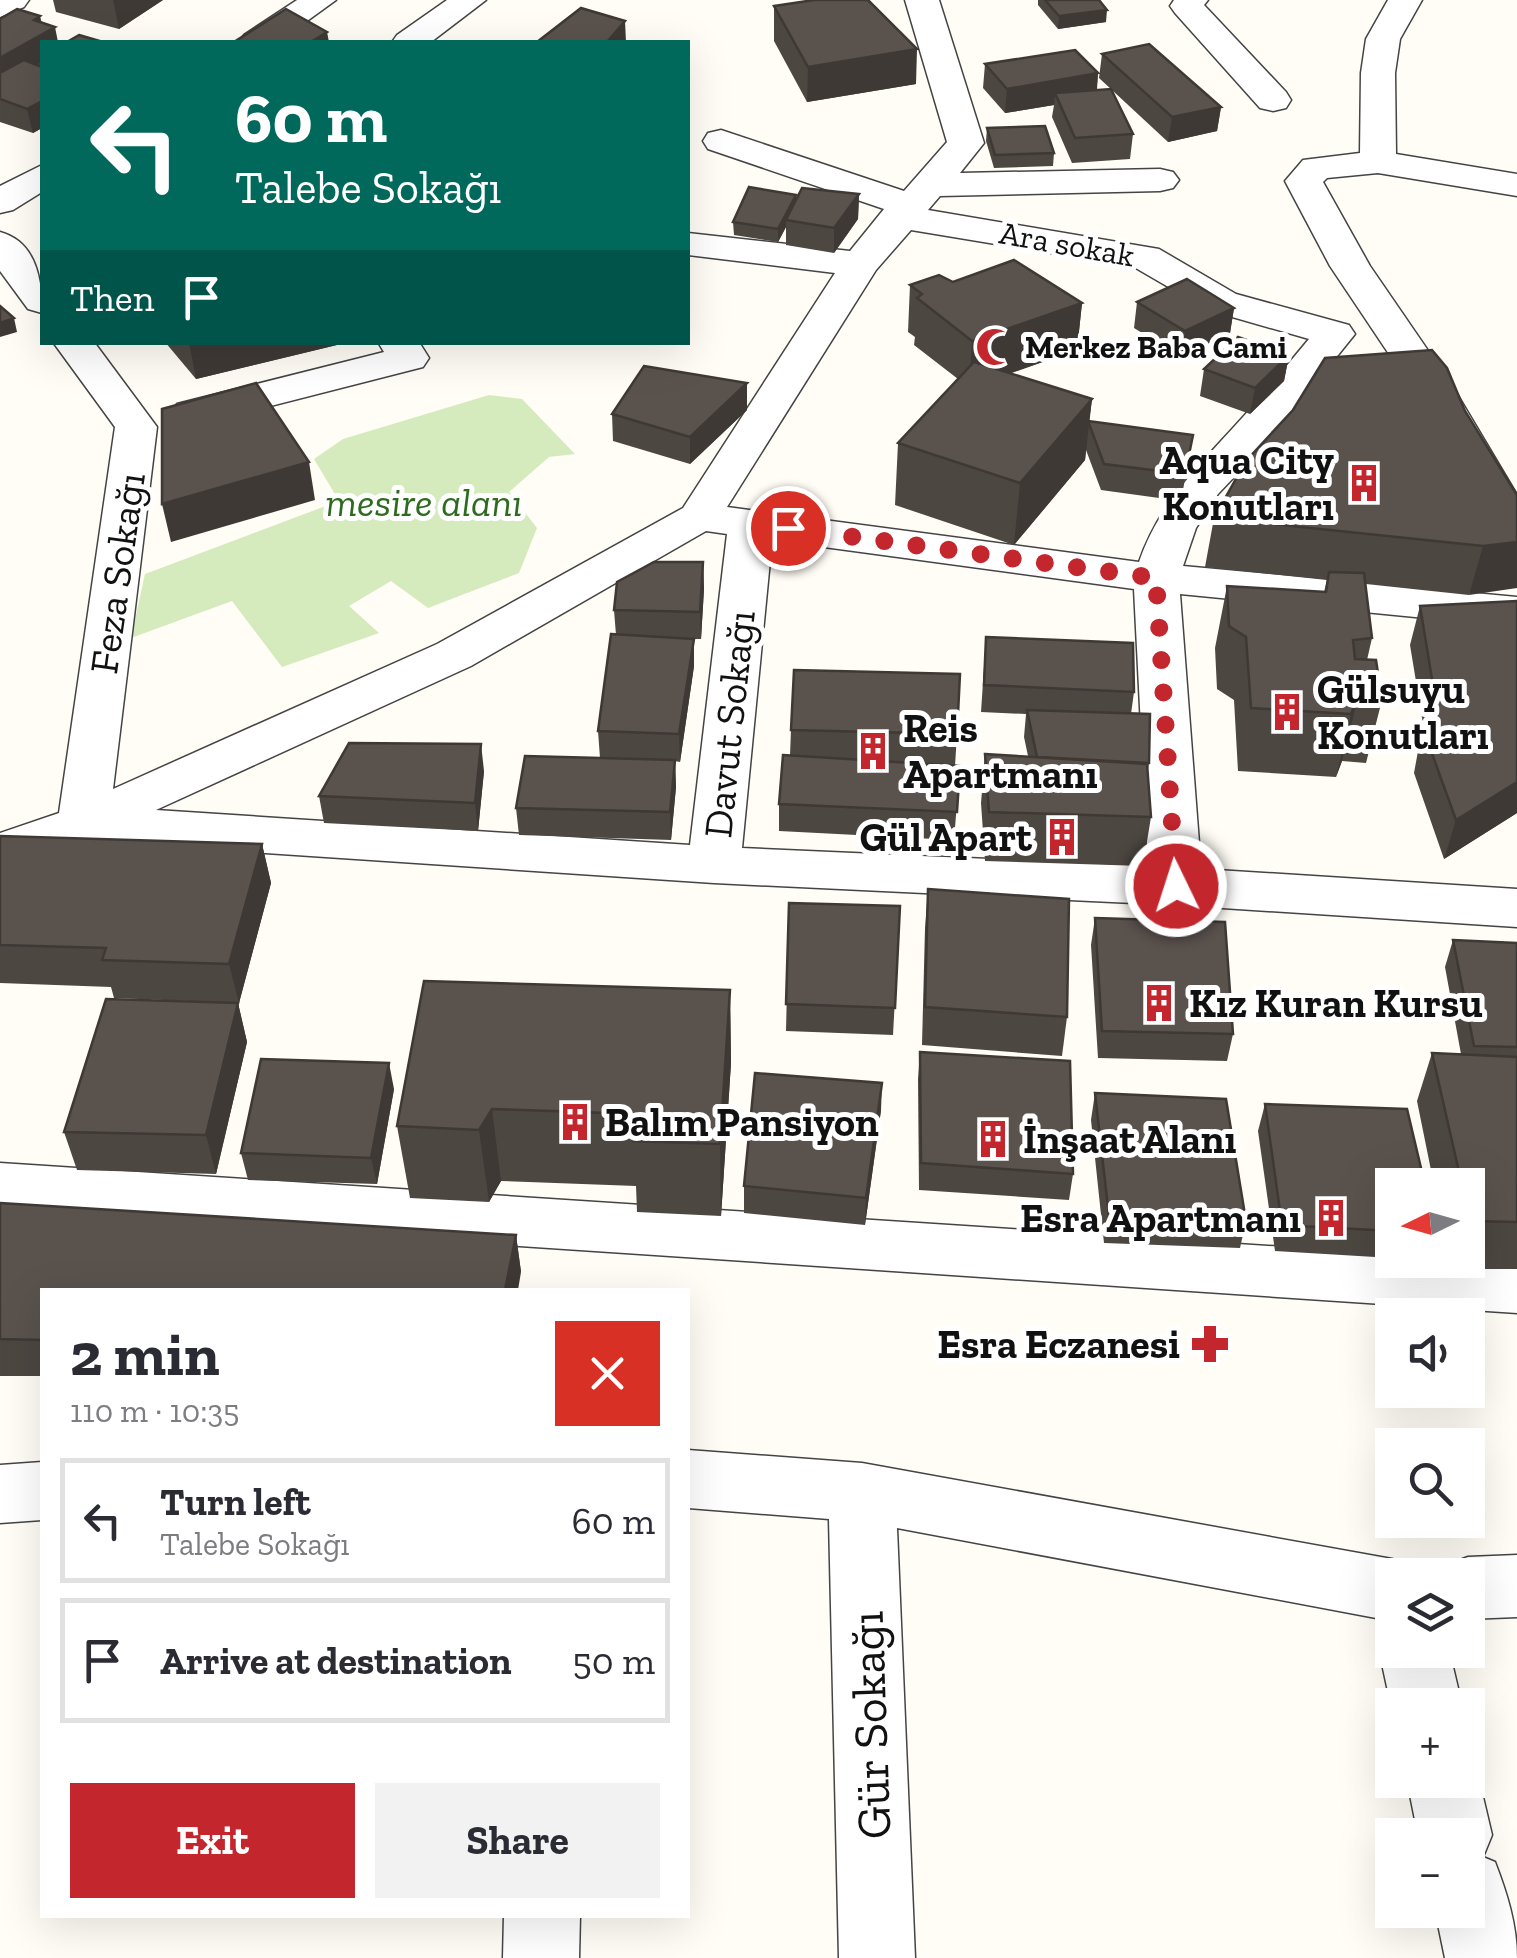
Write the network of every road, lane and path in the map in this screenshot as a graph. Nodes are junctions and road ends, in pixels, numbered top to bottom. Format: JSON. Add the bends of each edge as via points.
{"nodes":[{"id":1,"x":12,"y":0,"type":"edge"},
{"id":2,"x":319,"y":0,"type":"edge"},
{"id":3,"x":469,"y":0,"type":"edge"},
{"id":4,"x":922,"y":0,"type":"edge"},
{"id":5,"x":1191,"y":0,"type":"edge"},
{"id":6,"x":1405,"y":0,"type":"edge"},
{"id":7,"x":0,"y":7,"type":"edge"},
{"id":8,"x":259,"y":40,"type":"edge"},
{"id":9,"x":412,"y":40,"type":"edge"},
{"id":10,"x":1272,"y":100,"type":"dead end"},
{"id":11,"x":722,"y":142,"type":"dead end"},
{"id":12,"x":1378,"y":162,"type":"junction"},
{"id":13,"x":40,"y":177,"type":"edge"},
{"id":14,"x":1516,"y":177,"type":"edge"},
{"id":15,"x":1160,"y":180,"type":"dead end"},
{"id":16,"x":0,"y":202,"type":"edge"},
{"id":17,"x":913,"y":202,"type":"junction"},
{"id":18,"x":0,"y":244,"type":"edge"},
{"id":19,"x":690,"y":244,"type":"edge"},
{"id":20,"x":860,"y":264,"type":"junction"},
{"id":21,"x":40,"y":298,"type":"edge"},
{"id":22,"x":1392,"y":327,"type":"junction"},
{"id":23,"x":1335,"y":334,"type":"junction"},
{"id":24,"x":75,"y":345,"type":"edge"},
{"id":25,"x":400,"y":345,"type":"edge"},
{"id":26,"x":136,"y":427,"type":"junction"},
{"id":27,"x":699,"y":517,"type":"junction"},
{"id":28,"x":751,"y":522,"type":"junction"},
{"id":29,"x":1517,"y":533,"type":"edge"},
{"id":30,"x":1156,"y":578,"type":"junction"},
{"id":31,"x":1517,"y":612,"type":"edge"},
{"id":32,"x":83,"y":823,"type":"junction"},
{"id":33,"x":0,"y":852,"type":"edge"},
{"id":34,"x":714,"y":865,"type":"junction"},
{"id":35,"x":1176,"y":886,"type":"junction"},
{"id":36,"x":1517,"y":908,"type":"edge"},
{"id":37,"x":0,"y":1187,"type":"edge"},
{"id":38,"x":1517,"y":1288,"type":"edge"},
{"id":39,"x":690,"y":1479,"type":"edge"},
{"id":40,"x":40,"y":1491,"type":"edge"},
{"id":41,"x":862,"y":1492,"type":"junction"},
{"id":42,"x":0,"y":1494,"type":"edge"},
{"id":43,"x":1517,"y":1586,"type":"edge"},
{"id":44,"x":1375,"y":1587,"type":"edge"},
{"id":45,"x":1485,"y":1587,"type":"edge"},
{"id":46,"x":542,"y":1918,"type":"edge"},
{"id":47,"x":1476,"y":1928,"type":"edge"},
{"id":48,"x":541,"y":1958,"type":"edge"},
{"id":49,"x":877,"y":1958,"type":"edge"},
{"id":50,"x":1483,"y":1958,"type":"edge"}],
"edges":[{"from":1,"to":7,"type":"street"},
{"from":2,"to":8,"type":"street"},
{"from":3,"to":9,"type":"street"},
{"from":4,"to":17,"type":"street","via":[[966,143]]},
{"from":5,"to":10,"type":"street","via":[[1187,6]]},
{"from":6,"to":12,"type":"street","via":[[1383,38]]},
{"from":11,"to":17,"type":"street"},
{"from":12,"to":14,"type":"street"},
{"from":12,"to":22,"type":"street","via":[[1316,168],[1304,181]]},
{"from":13,"to":16,"type":"street"},
{"from":15,"to":17,"type":"street"},
{"from":17,"to":20,"type":"street"},
{"from":17,"to":23,"type":"street","name":"Ara sokak","via":[[1145,256],[1222,302]]},
{"from":18,"to":21,"type":"street"},
{"from":19,"to":20,"type":"street"},
{"from":20,"to":27,"type":"street"},
{"from":22,"to":23,"type":"street"},
{"from":22,"to":29,"type":"street"},
{"from":23,"to":30,"type":"street","via":[[1201,486],[1174,528]]},
{"from":24,"to":26,"type":"street","name":"Feza Sokağı"},
{"from":25,"to":26,"type":"street","via":[[408,358]]},
{"from":26,"to":32,"type":"street","name":"Feza Sokağı"},
{"from":27,"to":28,"type":"street"},
{"from":27,"to":32,"type":"street","via":[[454,655]]},
{"from":28,"to":30,"type":"street"},
{"from":28,"to":34,"type":"street","name":"Davut Sokağı"},
{"from":30,"to":31,"type":"street"},
{"from":30,"to":35,"type":"street"},
{"from":32,"to":33,"type":"street"},
{"from":32,"to":34,"type":"street"},
{"from":34,"to":35,"type":"street"},
{"from":35,"to":36,"type":"street"},
{"from":37,"to":38,"type":"street"},
{"from":39,"to":41,"type":"street"},
{"from":40,"to":42,"type":"street"},
{"from":41,"to":44,"type":"street"},
{"from":41,"to":49,"type":"street","name":"Gür Sokağı"},
{"from":43,"to":45,"type":"street"},
{"from":46,"to":48,"type":"street"},
{"from":47,"to":50,"type":"street"}]}
